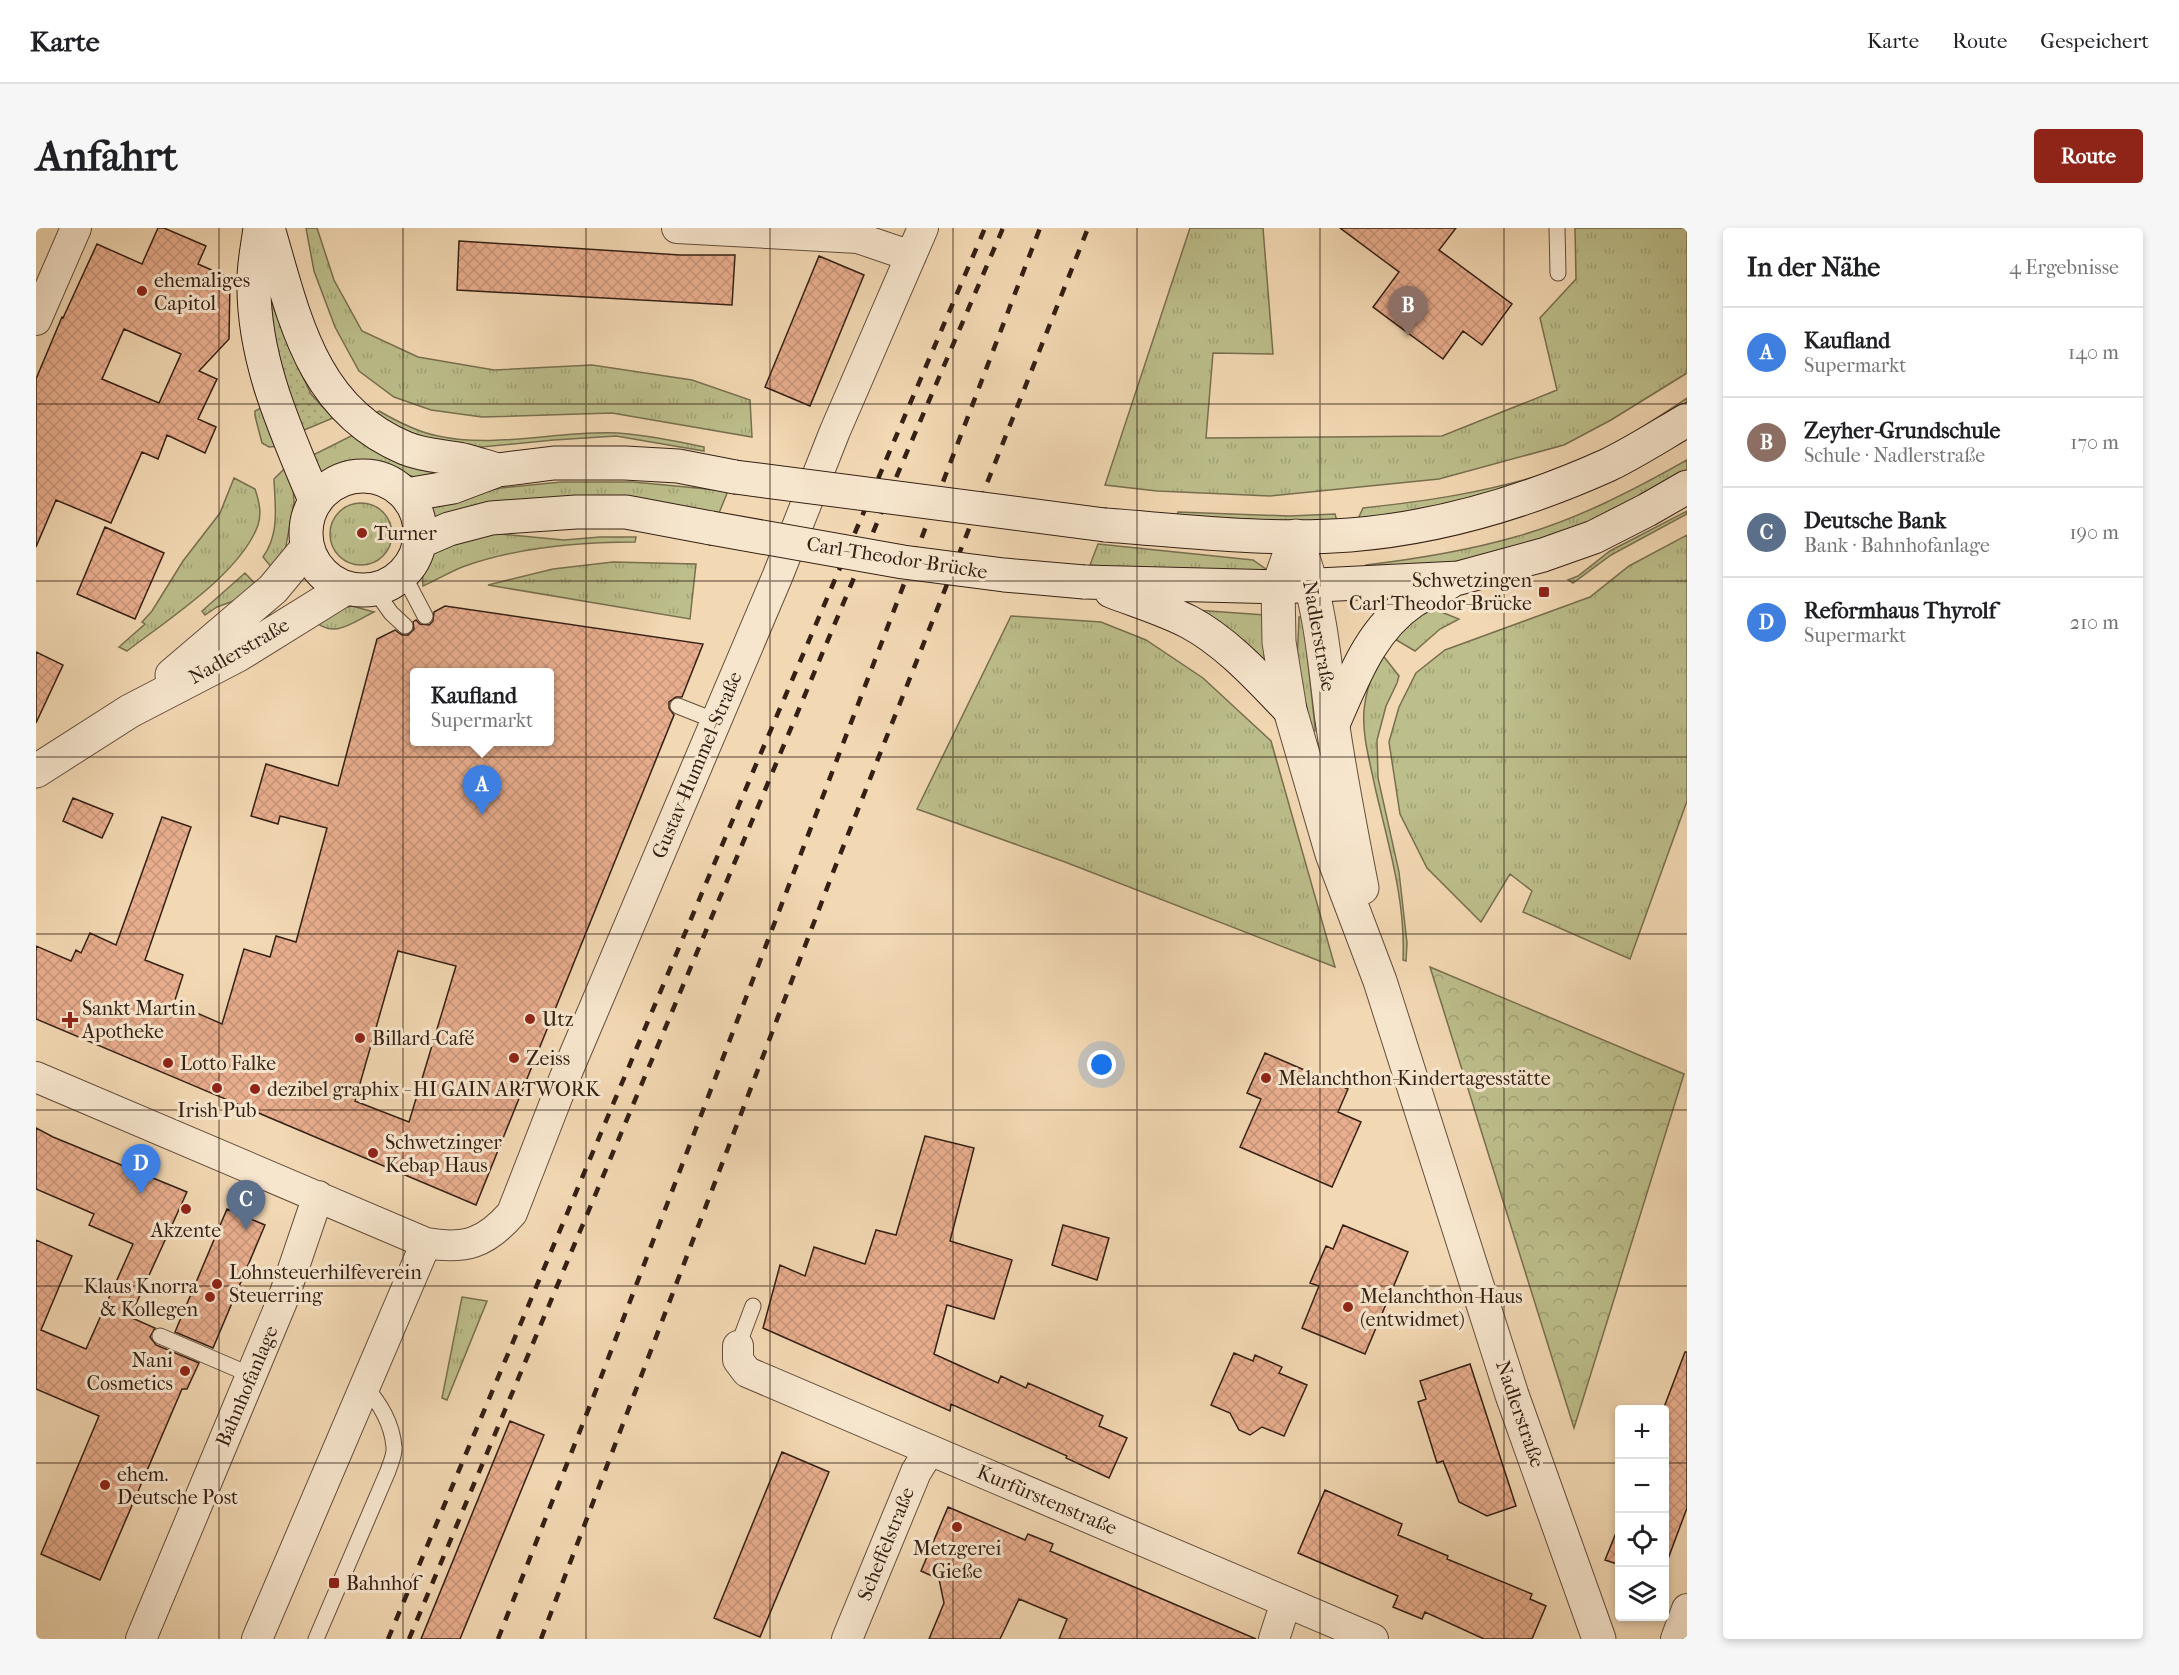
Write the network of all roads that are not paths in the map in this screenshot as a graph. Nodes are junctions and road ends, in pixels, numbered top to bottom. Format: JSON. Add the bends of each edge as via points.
{"nodes":[{"id":1,"x":76,"y":228,"type":"edge"},
{"id":2,"x":260,"y":228,"type":"edge"},
{"id":3,"x":268,"y":228,"type":"edge"},
{"id":4,"x":677,"y":228,"type":"edge"},
{"id":5,"x":923,"y":228,"type":"edge"},
{"id":6,"x":1557,"y":228,"type":"edge"},
{"id":7,"x":911,"y":256,"type":"junction"},
{"id":8,"x":1558,"y":273,"type":"dead end"},
{"id":9,"x":36,"y":320,"type":"edge"},
{"id":10,"x":1687,"y":420,"type":"edge"},
{"id":11,"x":498,"y":470,"type":"junction"},
{"id":12,"x":1687,"y":487,"type":"edge"},
{"id":13,"x":406,"y":495,"type":"junction"},
{"id":14,"x":315,"y":500,"type":"junction"},
{"id":15,"x":1296,"y":536,"type":"junction"},
{"id":16,"x":419,"y":542,"type":"junction"},
{"id":17,"x":307,"y":548,"type":"junction"},
{"id":18,"x":403,"y":574,"type":"junction"},
{"id":19,"x":1459,"y":578,"type":"junction"},
{"id":20,"x":1084,"y":582,"type":"junction"},
{"id":21,"x":1313,"y":586,"type":"junction"},
{"id":22,"x":1278,"y":587,"type":"junction"},
{"id":23,"x":360,"y":589,"type":"junction"},
{"id":24,"x":425,"y":616,"type":"dead end"},
{"id":25,"x":405,"y":626,"type":"dead end"},
{"id":26,"x":678,"y":706,"type":"dead end"},
{"id":27,"x":1290,"y":710,"type":"junction"},
{"id":28,"x":130,"y":711,"type":"junction"},
{"id":29,"x":716,"y":721,"type":"junction"},
{"id":30,"x":1333,"y":724,"type":"junction"},
{"id":31,"x":36,"y":771,"type":"edge"},
{"id":32,"x":1380,"y":981,"type":"junction"},
{"id":33,"x":36,"y":1077,"type":"edge"},
{"id":34,"x":318,"y":1196,"type":"junction"},
{"id":35,"x":426,"y":1244,"type":"junction"},
{"id":36,"x":753,"y":1306,"type":"dead end"},
{"id":37,"x":160,"y":1335,"type":"dead end"},
{"id":38,"x":738,"y":1346,"type":"joint"},
{"id":39,"x":251,"y":1375,"type":"junction"},
{"id":40,"x":364,"y":1386,"type":"junction"},
{"id":41,"x":929,"y":1451,"type":"junction"},
{"id":42,"x":1286,"y":1602,"type":"junction"},
{"id":43,"x":1687,"y":1609,"type":"edge"},
{"id":44,"x":141,"y":1639,"type":"edge"},
{"id":45,"x":257,"y":1639,"type":"edge"},
{"id":46,"x":316,"y":1639,"type":"edge"},
{"id":47,"x":847,"y":1639,"type":"edge"},
{"id":48,"x":1274,"y":1639,"type":"edge"},
{"id":49,"x":1373,"y":1639,"type":"edge"},
{"id":50,"x":1599,"y":1639,"type":"edge"},
{"id":51,"x":1676,"y":1639,"type":"edge"}],
"edges":[{"from":1,"to":9,"type":"street"},
{"from":2,"to":14,"type":"main road","via":[[254,279],[258,335],[269,385]]},
{"from":3,"to":11,"type":"main road","via":[[297,325],[311,357],[353,417],[407,449]]},
{"from":4,"to":7,"type":"street","via":[[858,238]]},
{"from":5,"to":7,"type":"street","name":"Gustav-Hummel-Straße"},
{"from":6,"to":8,"type":"lane"},
{"from":7,"to":29,"type":"street","name":"Gustav-Hummel-Straße"},
{"from":10,"to":15,"type":"main road","via":[[1610,464],[1533,496],[1453,518],[1370,533]]},
{"from":11,"to":13,"type":"main road","via":[[453,487]]},
{"from":11,"to":15,"type":"main road","bridge":true,"via":[[554,463],[678,466],[735,477],[1105,525],[1240,536]]},
{"from":12,"to":19,"type":"main road","via":[[1594,537]]},
{"from":13,"to":14,"type":"main road","via":[[393,483],[359,475],[327,487]]},
{"from":13,"to":16,"type":"main road","via":[[418,517]]},
{"from":14,"to":17,"type":"main road","via":[[305,531]]},
{"from":15,"to":21,"type":"main road","name":"Nadlerstraße"},
{"from":15,"to":22,"type":"main road","name":"Nadlerstraße"},
{"from":16,"to":18,"type":"main road","via":[[414,559]]},
{"from":16,"to":20,"type":"main road","name":"Carl-Theodor-Brücke","bridge":true,"via":[[448,529],[491,518],[626,512],[903,562]]},
{"from":17,"to":23,"type":"main road","via":[[328,579]]},
{"from":17,"to":28,"type":"main road","name":"Nadlerstraße","via":[[273,588]]},
{"from":18,"to":23,"type":"main road","via":[[390,584]]},
{"from":18,"to":24,"type":"lane"},
{"from":19,"to":21,"type":"main road"},
{"from":19,"to":30,"type":"main road","via":[[1413,601],[1392,618],[1358,666]]},
{"from":20,"to":22,"type":"main road"},
{"from":20,"to":27,"type":"main road","via":[[1191,623],[1221,643]]},
{"from":21,"to":22,"type":"main road"},
{"from":21,"to":30,"type":"main road","name":"Nadlerstraße"},
{"from":22,"to":27,"type":"main road","name":"Nadlerstraße","via":[[1279,642]]},
{"from":23,"to":25,"type":"lane"},
{"from":23,"to":28,"type":"main road","name":"Nadlerstraße"},
{"from":26,"to":29,"type":"lane"},
{"from":27,"to":32,"type":"main road","name":"Nadlerstraße","via":[[1332,854]]},
{"from":28,"to":31,"type":"main road","name":"Nadlerstraße"},
{"from":29,"to":35,"type":"street","name":"Gustav-Hummel-Straße","via":[[512,1212],[498,1229],[465,1246]]},
{"from":30,"to":32,"type":"main road","name":"Nadlerstraße"},
{"from":32,"to":50,"type":"main road","name":"Nadlerstraße","via":[[1512,1395]]},
{"from":33,"to":34,"type":"street","name":"Gustav-Hummel-Straße"},
{"from":34,"to":35,"type":"street","name":"Gustav-Hummel-Straße"},
{"from":34,"to":39,"type":"street","name":"Bahnhofanlage","via":[[283,1299]]},
{"from":35,"to":40,"type":"street"},
{"from":36,"to":38,"type":"lane"},
{"from":37,"to":39,"type":"lane"},
{"from":38,"to":41,"type":"street","name":"Kurfürstenstraße","via":[[738,1360],[747,1372]]},
{"from":39,"to":44,"type":"street","name":"Bahnhofanlage"},
{"from":40,"to":45,"type":"street"},
{"from":40,"to":46,"type":"lane","via":[[388,1419],[394,1449]]},
{"from":41,"to":42,"type":"street","name":"Kurfürstenstraße"},
{"from":41,"to":47,"type":"street","name":"Scheffelstraße","via":[[916,1472]]},
{"from":42,"to":48,"type":"street"},
{"from":42,"to":49,"type":"street","name":"Kurfürstenstraße"},
{"from":43,"to":51,"type":"street"}]}
